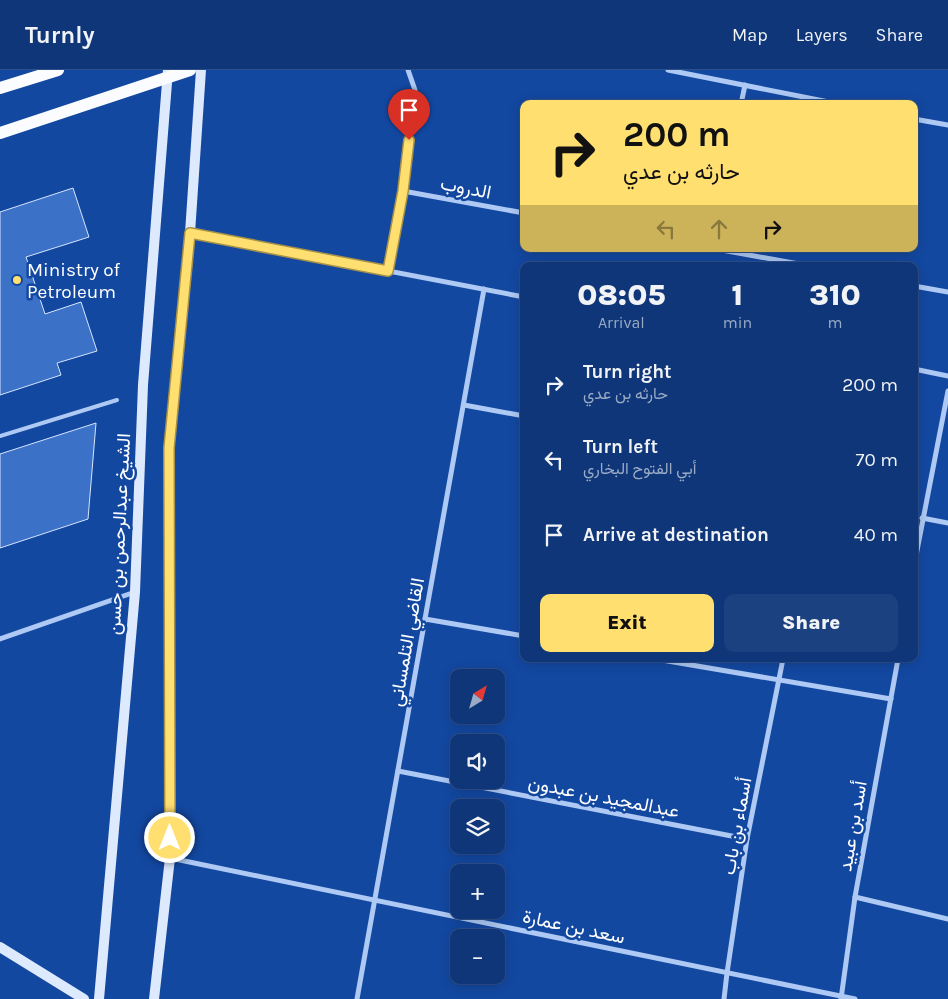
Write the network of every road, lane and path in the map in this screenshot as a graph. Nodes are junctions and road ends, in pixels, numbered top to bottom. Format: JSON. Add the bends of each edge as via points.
{"nodes":[{"id":1,"x":58,"y":70,"type":"edge"},
{"id":2,"x":190,"y":70,"type":"edge"},
{"id":3,"x":201,"y":70,"type":"edge"},
{"id":4,"x":408,"y":70,"type":"edge"},
{"id":5,"x":668,"y":70,"type":"edge"},
{"id":6,"x":168,"y":74,"type":"edge"},
{"id":7,"x":745,"y":85,"type":"junction"},
{"id":8,"x":0,"y":88,"type":"edge"},
{"id":9,"x":742,"y":100,"type":"edge"},
{"id":10,"x":819,"y":100,"type":"edge"},
{"id":11,"x":918,"y":120,"type":"edge"},
{"id":12,"x":948,"y":125,"type":"edge"},
{"id":13,"x":0,"y":133,"type":"edge"},
{"id":14,"x":403,"y":191,"type":"junction"},
{"id":15,"x":520,"y":212,"type":"edge"},
{"id":16,"x":190,"y":233,"type":"junction"},
{"id":17,"x":733,"y":252,"type":"edge"},
{"id":18,"x":788,"y":262,"type":"edge"},
{"id":19,"x":388,"y":271,"type":"junction"},
{"id":20,"x":918,"y":287,"type":"edge"},
{"id":21,"x":484,"y":289,"type":"junction"},
{"id":22,"x":948,"y":292,"type":"edge"},
{"id":23,"x":520,"y":296,"type":"edge"},
{"id":24,"x":918,"y":370,"type":"edge"},
{"id":25,"x":948,"y":376,"type":"edge"},
{"id":26,"x":948,"y":391,"type":"edge"},
{"id":27,"x":117,"y":400,"type":"dead end"},
{"id":28,"x":464,"y":405,"type":"junction"},
{"id":29,"x":520,"y":415,"type":"edge"},
{"id":30,"x":0,"y":436,"type":"edge"},
{"id":31,"x":922,"y":518,"type":"junction"},
{"id":32,"x":948,"y":523,"type":"edge"},
{"id":33,"x":918,"y":542,"type":"edge"},
{"id":34,"x":135,"y":592,"type":"junction"},
{"id":35,"x":425,"y":619,"type":"junction"},
{"id":36,"x":520,"y":635,"type":"edge"},
{"id":37,"x":0,"y":640,"type":"edge"},
{"id":38,"x":674,"y":662,"type":"edge"},
{"id":39,"x":783,"y":662,"type":"edge"},
{"id":40,"x":897,"y":662,"type":"edge"},
{"id":41,"x":780,"y":680,"type":"junction"},
{"id":42,"x":891,"y":699,"type":"junction"},
{"id":43,"x":398,"y":772,"type":"junction"},
{"id":44,"x":747,"y":839,"type":"junction"},
{"id":45,"x":170,"y":858,"type":"junction"},
{"id":46,"x":855,"y":897,"type":"junction"},
{"id":47,"x":374,"y":900,"type":"junction"},
{"id":48,"x":948,"y":919,"type":"edge"},
{"id":49,"x":0,"y":947,"type":"edge"},
{"id":50,"x":727,"y":973,"type":"junction"},
{"id":51,"x":842,"y":998,"type":"edge"},
{"id":52,"x":84,"y":999,"type":"edge"},
{"id":53,"x":99,"y":999,"type":"edge"},
{"id":54,"x":154,"y":999,"type":"edge"},
{"id":55,"x":357,"y":999,"type":"edge"},
{"id":56,"x":724,"y":999,"type":"edge"},
{"id":57,"x":855,"y":999,"type":"edge"}],
"edges":[{"from":1,"to":8,"type":"main road"},
{"from":2,"to":6,"type":"main road"},
{"from":3,"to":16,"type":"street"},
{"from":4,"to":14,"type":"street","via":[[415,90]]},
{"from":5,"to":7,"type":"street"},
{"from":6,"to":13,"type":"main road"},
{"from":6,"to":34,"type":"street","name":"الشيخ عبدالرحمن بن حسن","via":[[143,385]]},
{"from":7,"to":9,"type":"street"},
{"from":7,"to":10,"type":"street"},
{"from":11,"to":12,"type":"street"},
{"from":14,"to":15,"type":"street","name":"الدروب"},
{"from":14,"to":19,"type":"street"},
{"from":16,"to":19,"type":"street"},
{"from":16,"to":45,"type":"street","via":[[169,448]]},
{"from":17,"to":18,"type":"street"},
{"from":19,"to":21,"type":"street"},
{"from":20,"to":22,"type":"street"},
{"from":21,"to":23,"type":"street"},
{"from":21,"to":28,"type":"street","name":"القاضي التلمساني"},
{"from":24,"to":25,"type":"street"},
{"from":26,"to":31,"type":"street"},
{"from":27,"to":30,"type":"lane"},
{"from":28,"to":29,"type":"street"},
{"from":28,"to":35,"type":"street","name":"القاضي التلمساني"},
{"from":31,"to":32,"type":"street"},
{"from":31,"to":33,"type":"street"},
{"from":34,"to":37,"type":"street"},
{"from":34,"to":53,"type":"street","name":"الشيخ عبدالرحمن بن حسن"},
{"from":35,"to":36,"type":"street"},
{"from":35,"to":43,"type":"street","name":"القاضي التلمساني"},
{"from":38,"to":41,"type":"street"},
{"from":39,"to":41,"type":"street","name":"أسماء بن باب"},
{"from":40,"to":42,"type":"street","name":"أسد بن عبيد"},
{"from":41,"to":42,"type":"street"},
{"from":41,"to":44,"type":"street","name":"أسماء بن باب"},
{"from":42,"to":46,"type":"street","name":"أسد بن عبيد"},
{"from":43,"to":44,"type":"street","name":"عبدالمجيد بن عبدون"},
{"from":43,"to":47,"type":"street","name":"القاضي التلمساني"},
{"from":44,"to":50,"type":"street","name":"أسماء بن باب"},
{"from":45,"to":47,"type":"street","name":"سعد بن عمارة"},
{"from":45,"to":54,"type":"street"},
{"from":46,"to":48,"type":"street"},
{"from":46,"to":51,"type":"street","name":"أسد بن عبيد"},
{"from":47,"to":50,"type":"street","name":"سعد بن عمارة"},
{"from":47,"to":55,"type":"street","name":"القاضي التلمساني"},
{"from":49,"to":52,"type":"street"},
{"from":50,"to":51,"type":"street","name":"سعد بن عمارة"},
{"from":50,"to":56,"type":"street","name":"أسماء بن باب"},
{"from":51,"to":57,"type":"street","name":"سعد بن عمارة"}]}
